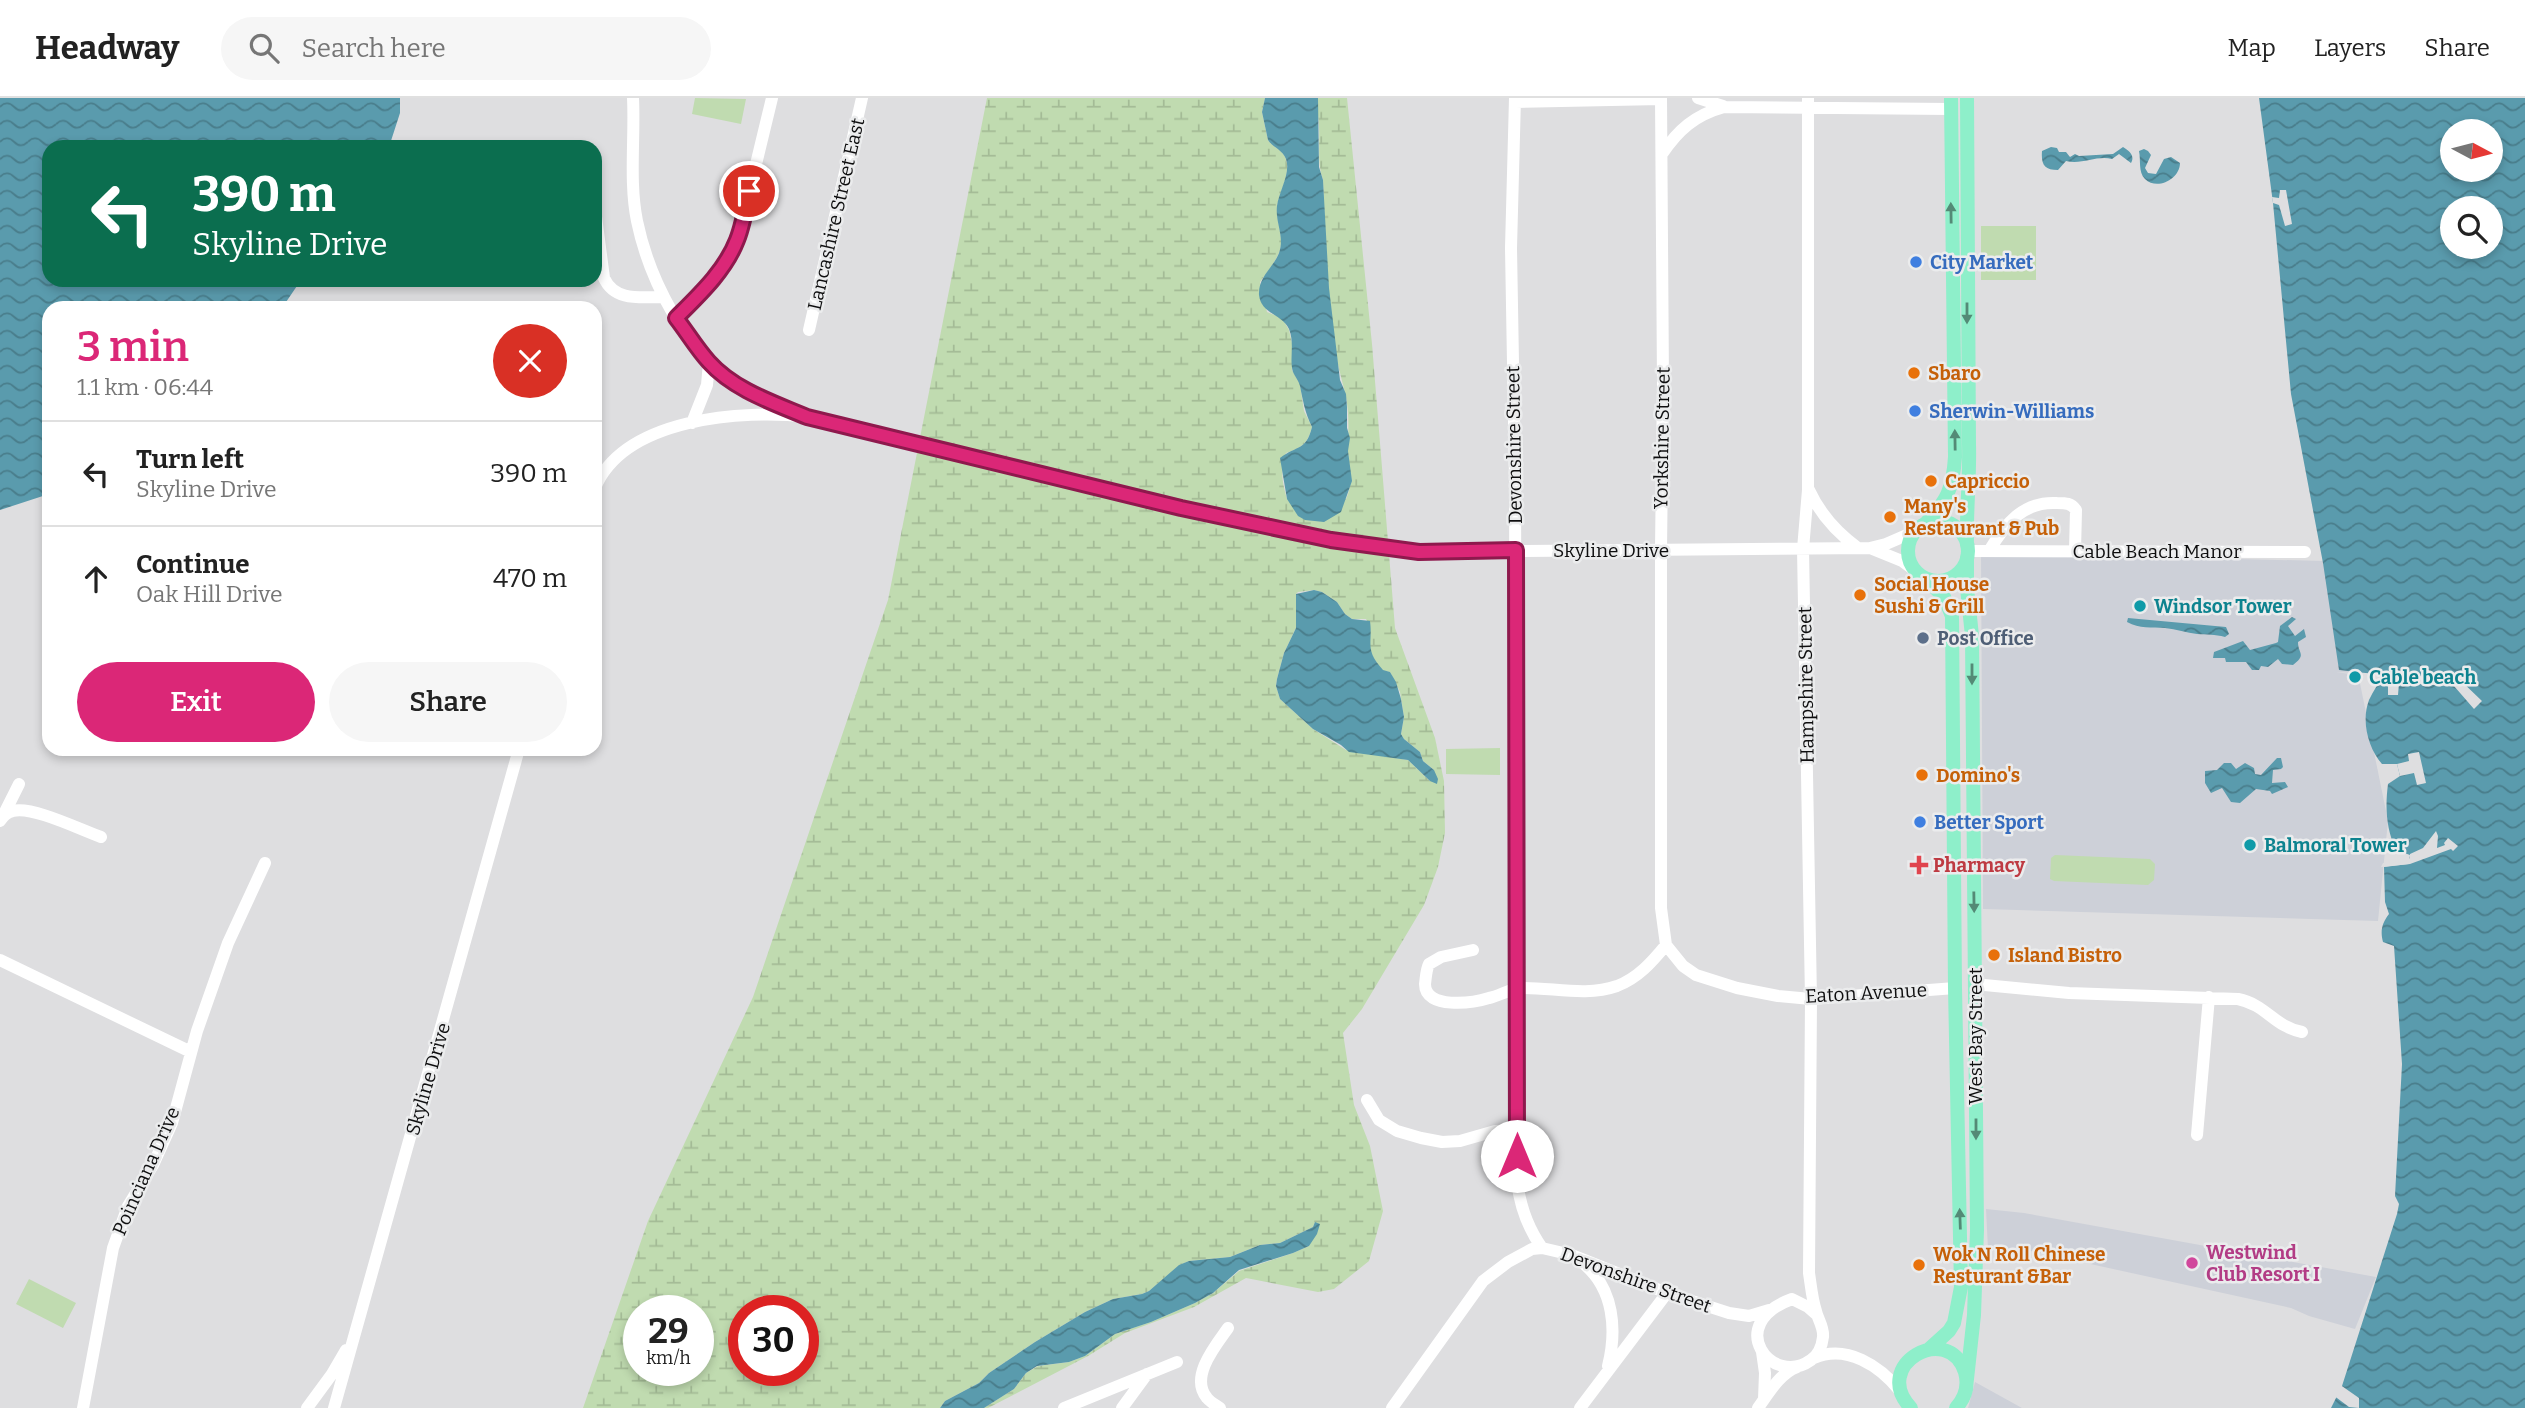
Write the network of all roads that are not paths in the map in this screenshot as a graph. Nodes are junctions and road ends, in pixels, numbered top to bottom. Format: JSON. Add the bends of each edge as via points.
{"nodes":[{"id":1,"x":634,"y":98,"type":"edge"},
{"id":2,"x":772,"y":98,"type":"edge"},
{"id":3,"x":862,"y":98,"type":"edge"},
{"id":4,"x":1661,"y":98,"type":"edge"},
{"id":5,"x":1698,"y":98,"type":"edge"},
{"id":6,"x":1967,"y":98,"type":"edge"},
{"id":7,"x":1515,"y":100,"type":"edge"},
{"id":8,"x":1808,"y":103,"type":"edge"},
{"id":9,"x":1951,"y":104,"type":"edge"},
{"id":10,"x":1724,"y":107,"type":"junction"},
{"id":11,"x":1662,"y":155,"type":"junction"},
{"id":12,"x":602,"y":263,"type":"edge"},
{"id":13,"x":664,"y":297,"type":"junction"},
{"id":14,"x":676,"y":318,"type":"junction"},
{"id":15,"x":809,"y":330,"type":"dead end"},
{"id":16,"x":709,"y":362,"type":"junction"},
{"id":17,"x":807,"y":417,"type":"junction"},
{"id":18,"x":692,"y":423,"type":"junction"},
{"id":19,"x":602,"y":472,"type":"edge"},
{"id":20,"x":1808,"y":490,"type":"junction"},
{"id":21,"x":1920,"y":527,"type":"junction"},
{"id":22,"x":1864,"y":548,"type":"junction"},
{"id":23,"x":1661,"y":549,"type":"junction"},
{"id":24,"x":1803,"y":549,"type":"junction"},
{"id":25,"x":1516,"y":550,"type":"junction"},
{"id":26,"x":1968,"y":551,"type":"junction"},
{"id":27,"x":1989,"y":551,"type":"junction"},
{"id":28,"x":2075,"y":551,"type":"junction"},
{"id":29,"x":2305,"y":552,"type":"dead end"},
{"id":30,"x":1921,"y":575,"type":"junction"},
{"id":31,"x":517,"y":756,"type":"edge"},
{"id":32,"x":19,"y":784,"type":"dead end"},
{"id":33,"x":2,"y":819,"type":"edge"},
{"id":34,"x":101,"y":837,"type":"dead end"},
{"id":35,"x":265,"y":863,"type":"dead end"},
{"id":36,"x":1666,"y":945,"type":"junction"},
{"id":37,"x":1473,"y":950,"type":"dead end"},
{"id":38,"x":0,"y":960,"type":"edge"},
{"id":39,"x":1975,"y":984,"type":"junction"},
{"id":40,"x":1517,"y":988,"type":"junction"},
{"id":41,"x":1955,"y":988,"type":"junction"},
{"id":42,"x":2209,"y":997,"type":"junction"},
{"id":43,"x":1811,"y":999,"type":"junction"},
{"id":44,"x":2302,"y":1031,"type":"dead end"},
{"id":45,"x":191,"y":1052,"type":"junction"},
{"id":46,"x":1367,"y":1100,"type":"dead end"},
{"id":47,"x":1517,"y":1130,"type":"junction"},
{"id":48,"x":2196,"y":1135,"type":"dead end"},
{"id":49,"x":1542,"y":1248,"type":"junction"},
{"id":50,"x":1572,"y":1255,"type":"junction"},
{"id":51,"x":1809,"y":1273,"type":"junction"},
{"id":52,"x":1668,"y":1293,"type":"junction"},
{"id":53,"x":1792,"y":1299,"type":"junction"},
{"id":54,"x":1769,"y":1310,"type":"junction"},
{"id":55,"x":1729,"y":1313,"type":"junction"},
{"id":56,"x":1819,"y":1318,"type":"junction"},
{"id":57,"x":359,"y":1324,"type":"junction"},
{"id":58,"x":1228,"y":1328,"type":"dead end"},
{"id":59,"x":1760,"y":1347,"type":"junction"},
{"id":60,"x":1928,"y":1350,"type":"junction"},
{"id":61,"x":1851,"y":1355,"type":"junction"},
{"id":62,"x":1814,"y":1358,"type":"junction"},
{"id":63,"x":1177,"y":1362,"type":"dead end"},
{"id":64,"x":1905,"y":1364,"type":"junction"},
{"id":65,"x":1801,"y":1366,"type":"junction"},
{"id":66,"x":1874,"y":1366,"type":"junction"},
{"id":67,"x":1607,"y":1373,"type":"junction"},
{"id":68,"x":1147,"y":1374,"type":"junction"},
{"id":69,"x":1966,"y":1388,"type":"junction"},
{"id":70,"x":1906,"y":1403,"type":"edge"},
{"id":71,"x":1761,"y":1404,"type":"edge"},
{"id":72,"x":1070,"y":1407,"type":"edge"},
{"id":73,"x":83,"y":1408,"type":"edge"},
{"id":74,"x":307,"y":1408,"type":"edge"},
{"id":75,"x":334,"y":1408,"type":"edge"},
{"id":76,"x":1122,"y":1408,"type":"edge"},
{"id":77,"x":1220,"y":1408,"type":"edge"},
{"id":78,"x":1392,"y":1408,"type":"edge"},
{"id":79,"x":1580,"y":1408,"type":"edge"},
{"id":80,"x":1956,"y":1408,"type":"edge"}],
"edges":[{"from":1,"to":13,"type":"street","via":[[637,220]]},
{"from":2,"to":14,"type":"street","via":[[738,239],[714,279]]},
{"from":3,"to":15,"type":"street","name":"Lancashire Street East"},
{"from":4,"to":7,"type":"street"},
{"from":4,"to":11,"type":"street","name":"Yorkshire Street"},
{"from":5,"to":10,"type":"street"},
{"from":6,"to":26,"type":"main road","name":"West Bay Street","one_way":true},
{"from":7,"to":25,"type":"street","name":"Devonshire Street","via":[[1511,248]]},
{"from":8,"to":9,"type":"street"},
{"from":8,"to":10,"type":"street"},
{"from":8,"to":20,"type":"street","name":"Hampshire Street"},
{"from":21,"to":9,"type":"main road","one_way":true,"via":[[1947,497],[1955,464]]},
{"from":10,"to":11,"type":"street","via":[[1692,120]]},
{"from":11,"to":23,"type":"street","name":"Yorkshire Street"},
{"from":12,"to":13,"type":"street","via":[[604,278],[615,293],[631,298]]},
{"from":13,"to":14,"type":"street"},
{"from":14,"to":16,"type":"street"},
{"from":16,"to":17,"type":"street","via":[[743,388]]},
{"from":16,"to":18,"type":"street","via":[[707,385]]},
{"from":17,"to":18,"type":"street","name":"Skyline Drive","via":[[755,414]]},
{"from":17,"to":25,"type":"street","name":"Skyline Drive","via":[[1331,540],[1419,552]]},
{"from":18,"to":19,"type":"street","name":"Skyline Drive","via":[[642,440]]},
{"from":20,"to":22,"type":"street","via":[[1827,521]]},
{"from":20,"to":24,"type":"street","name":"Hampshire Street"},
{"from":21,"to":22,"type":"street","name":"Skyline Drive","via":[[1893,541]]},
{"from":21,"to":26,"type":"main road","via":[[1937,521],[1954,525],[1963,534]]},
{"from":21,"to":30,"type":"main road","via":[[1908,551]]},
{"from":22,"to":24,"type":"street","name":"Skyline Drive"},
{"from":22,"to":30,"type":"street","name":"Skyline Drive","via":[[1902,561]]},
{"from":23,"to":24,"type":"street","name":"Skyline Drive"},
{"from":23,"to":25,"type":"street","name":"Skyline Drive"},
{"from":23,"to":36,"type":"street","name":"Yorkshire Street","via":[[1661,908]]},
{"from":24,"to":43,"type":"street","name":"Hampshire Street"},
{"from":25,"to":40,"type":"street","name":"Devonshire Street"},
{"from":26,"to":27,"type":"street","name":"Cable Beach Manor"},
{"from":26,"to":30,"type":"main road","via":[[1961,570],[1951,578],[1938,581]]},
{"from":26,"to":39,"type":"main road","name":"West Bay Street","one_way":true},
{"from":27,"to":28,"type":"street","name":"Cable Beach Manor"},
{"from":27,"to":28,"type":"street","via":[[2021,511],[2053,503],[2069,504],[2076,510]]},
{"from":28,"to":29,"type":"street","name":"Cable Beach Manor"},
{"from":30,"to":41,"type":"main road","name":"West Bay Street","via":[[1944,597],[1952,616]]},
{"from":31,"to":57,"type":"street","name":"Skyline Drive"},
{"from":32,"to":33,"type":"street"},
{"from":33,"to":34,"type":"street","via":[[14,810],[34,813]]},
{"from":35,"to":45,"type":"street","name":"Poinciana Drive","via":[[228,943]]},
{"from":36,"to":40,"type":"street","via":[[1649,965],[1617,986],[1587,992]]},
{"from":36,"to":43,"type":"street","name":"Eaton Avenue","via":[[1696,975],[1759,993]]},
{"from":37,"to":40,"type":"street","via":[[1429,964],[1425,985],[1429,997],[1443,1002],[1478,1002]]},
{"from":38,"to":45,"type":"street"},
{"from":39,"to":42,"type":"street","via":[[2069,993]]},
{"from":39,"to":69,"type":"main road","name":"West Bay Street","one_way":true,"via":[[1976,1230]]},
{"from":40,"to":47,"type":"street","name":"Devonshire Street"},
{"from":41,"to":43,"type":"street","name":"Eaton Avenue"},
{"from":60,"to":41,"type":"main road","name":"West Bay Street","one_way":true,"via":[[1954,1323],[1961,1287]]},
{"from":42,"to":44,"type":"street","via":[[2254,1003],[2282,1025]]},
{"from":42,"to":48,"type":"street"},
{"from":43,"to":51,"type":"street","name":"Hampshire Street"},
{"from":45,"to":73,"type":"street","name":"Poinciana Drive","via":[[172,1123],[128,1206],[113,1248]]},
{"from":46,"to":47,"type":"street","via":[[1379,1120],[1421,1139],[1442,1142]]},
{"from":47,"to":49,"type":"street","name":"Devonshire Street","via":[[1519,1201]]},
{"from":49,"to":50,"type":"street","name":"Devonshire Street"},
{"from":49,"to":78,"type":"street","name":"Devonshire Street","via":[[1519,1255],[1483,1281]]},
{"from":50,"to":52,"type":"street","name":"Devonshire Street"},
{"from":50,"to":67,"type":"street","via":[[1594,1273],[1611,1309],[1613,1348]]},
{"from":51,"to":53,"type":"street"},
{"from":51,"to":56,"type":"street","name":"Hampshire Street"},
{"from":52,"to":55,"type":"street","name":"Devonshire Street"},
{"from":52,"to":67,"type":"street"},
{"from":53,"to":54,"type":"street"},
{"from":53,"to":56,"type":"street"},
{"from":54,"to":55,"type":"street","name":"Devonshire Street","via":[[1749,1316]]},
{"from":54,"to":59,"type":"street","via":[[1759,1324]]},
{"from":55,"to":59,"type":"street","name":"Devonshire Street","via":[[1745,1323]]},
{"from":56,"to":61,"type":"street","via":[[1834,1341]]},
{"from":56,"to":62,"type":"street","via":[[1822,1344]]},
{"from":57,"to":74,"type":"street"},
{"from":57,"to":75,"type":"street","name":"Skyline Drive"},
{"from":58,"to":77,"type":"street","via":[[1202,1370],[1200,1384],[1206,1397]]},
{"from":59,"to":65,"type":"street","via":[[1777,1364]]},
{"from":59,"to":71,"type":"street","via":[[1765,1373]]},
{"from":60,"to":64,"type":"main road","name":"West Bay Street"},
{"from":60,"to":69,"type":"main road","via":[[1941,1350],[1957,1359],[1966,1376]]},
{"from":61,"to":62,"type":"street","via":[[1832,1352]]},
{"from":61,"to":66,"type":"street"},
{"from":62,"to":65,"type":"street"},
{"from":63,"to":68,"type":"street"},
{"from":64,"to":66,"type":"street"},
{"from":64,"to":70,"type":"main road","via":[[1900,1378]]},
{"from":65,"to":71,"type":"street","via":[[1790,1369]]},
{"from":66,"to":70,"type":"street"},
{"from":67,"to":79,"type":"street"},
{"from":68,"to":72,"type":"street"},
{"from":68,"to":76,"type":"street"},
{"from":69,"to":80,"type":"main road"}]}
